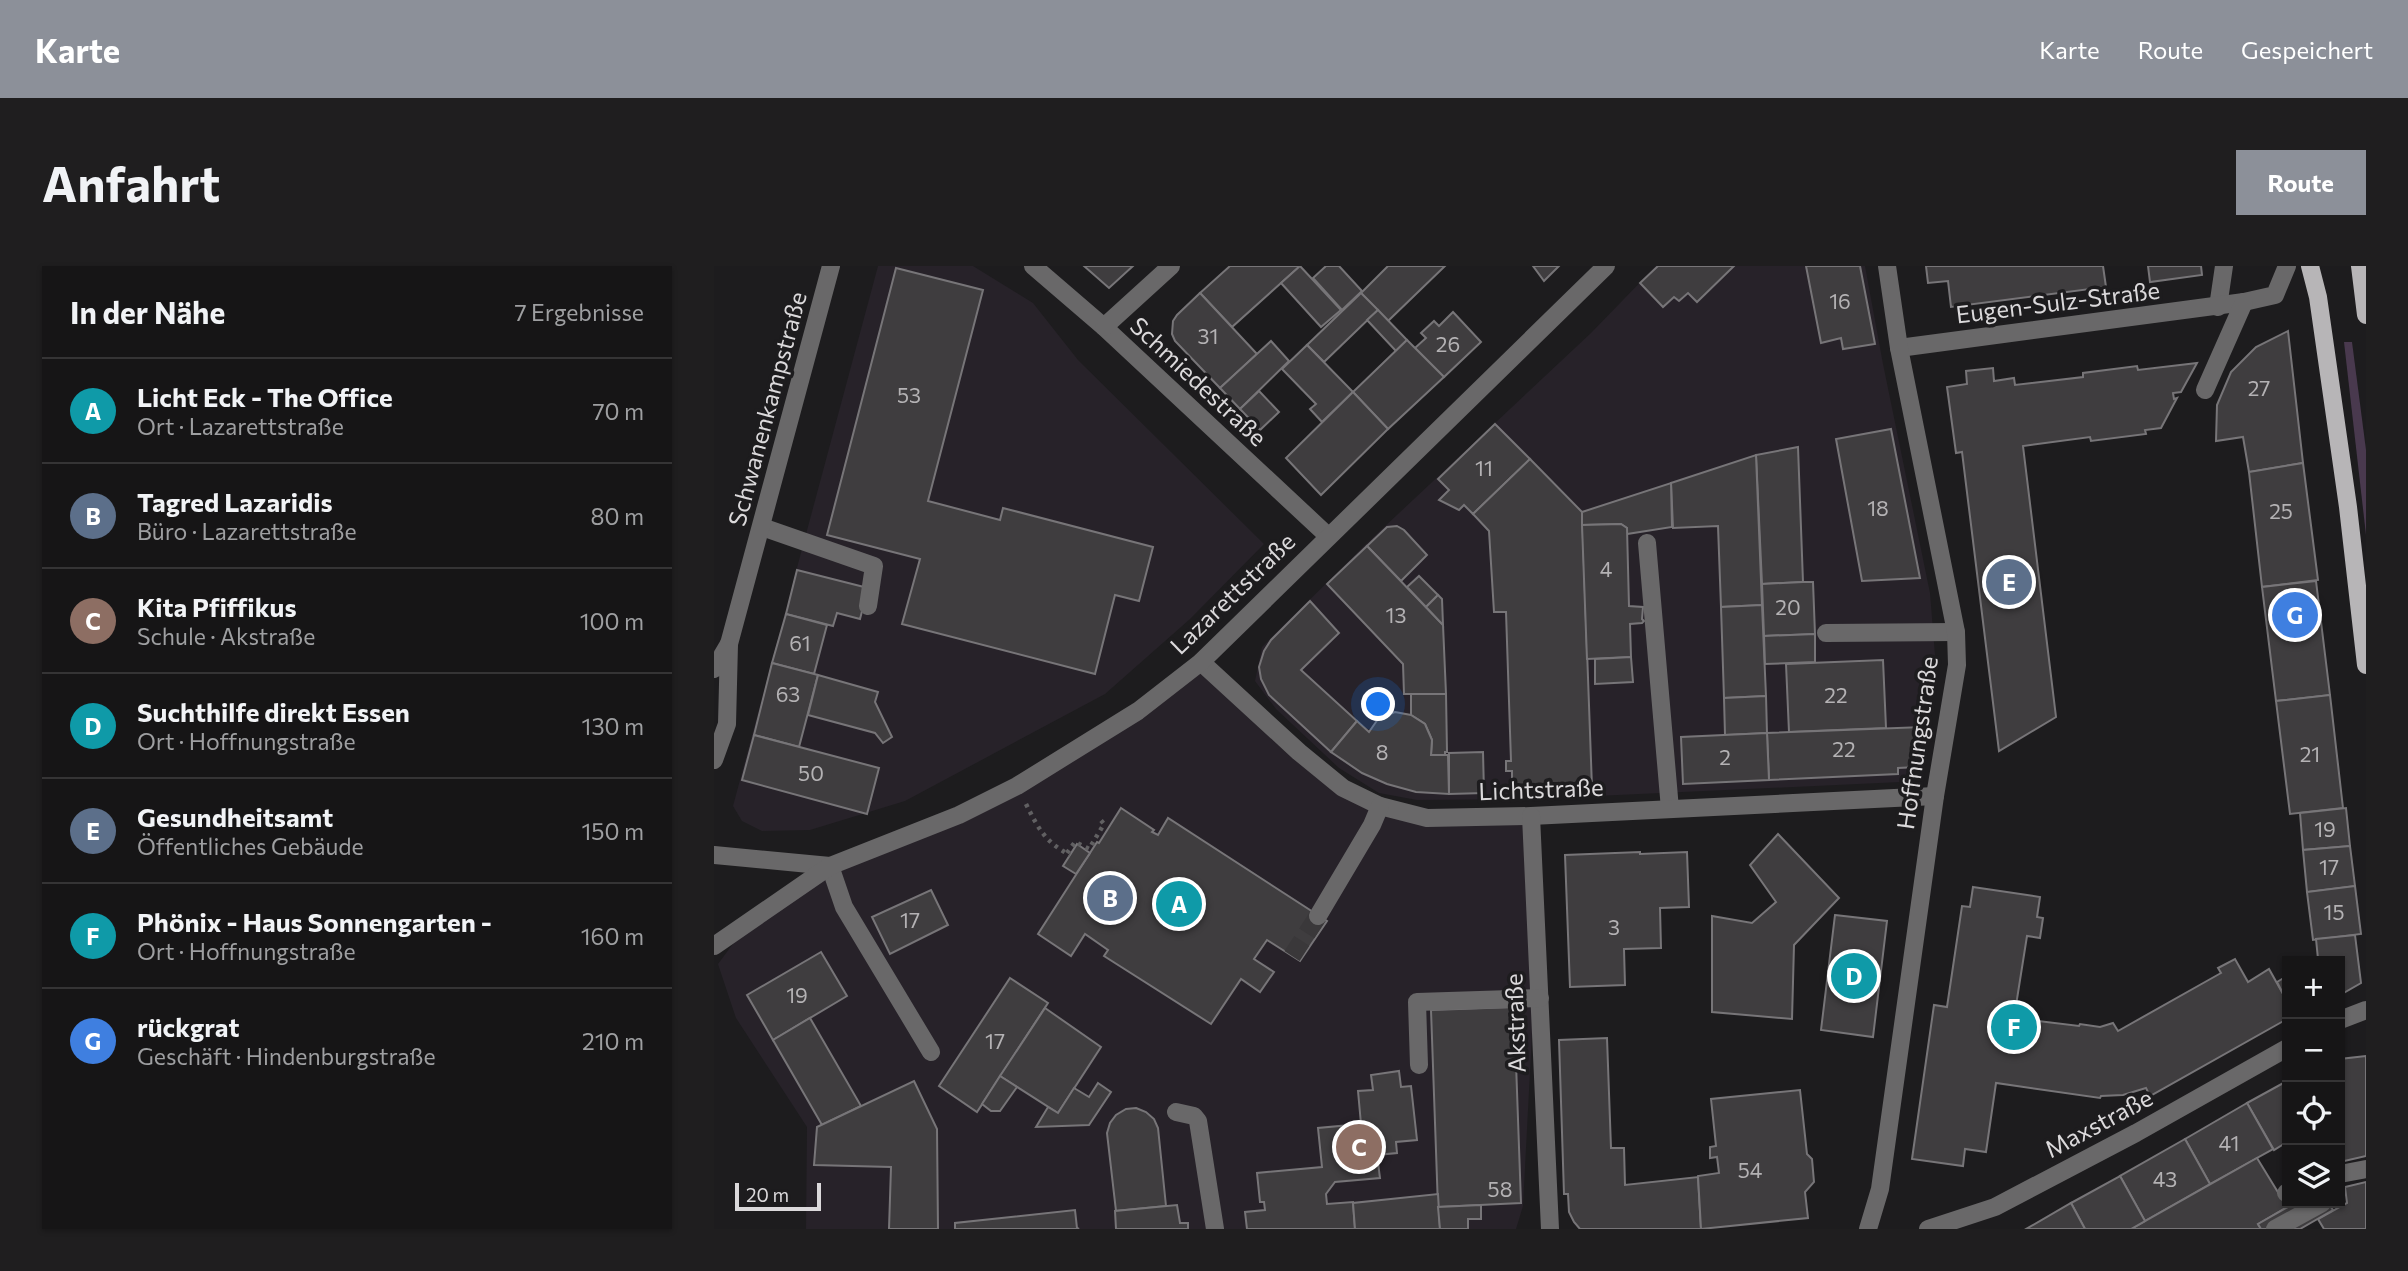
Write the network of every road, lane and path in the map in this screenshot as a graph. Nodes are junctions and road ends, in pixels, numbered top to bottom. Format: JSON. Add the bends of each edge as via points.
{"nodes":[{"id":1,"x":831,"y":266,"type":"edge"},
{"id":2,"x":1033,"y":266,"type":"edge"},
{"id":3,"x":1171,"y":266,"type":"edge"},
{"id":4,"x":1606,"y":266,"type":"edge"},
{"id":5,"x":1887,"y":266,"type":"edge"},
{"id":6,"x":2224,"y":266,"type":"edge"},
{"id":7,"x":2287,"y":266,"type":"edge"},
{"id":8,"x":2310,"y":266,"type":"edge"},
{"id":9,"x":2360,"y":266,"type":"edge"},
{"id":10,"x":2244,"y":302,"type":"junction"},
{"id":11,"x":2218,"y":307,"type":"junction"},
{"id":12,"x":2366,"y":315,"type":"edge"},
{"id":13,"x":1104,"y":327,"type":"junction"},
{"id":14,"x":1899,"y":348,"type":"junction"},
{"id":15,"x":2205,"y":390,"type":"dead end"},
{"id":16,"x":762,"y":527,"type":"junction"},
{"id":17,"x":1328,"y":536,"type":"junction"},
{"id":18,"x":1647,"y":543,"type":"dead end"},
{"id":19,"x":868,"y":606,"type":"dead end"},
{"id":20,"x":1956,"y":632,"type":"junction"},
{"id":21,"x":1826,"y":634,"type":"dead end"},
{"id":22,"x":729,"y":645,"type":"junction"},
{"id":23,"x":1201,"y":662,"type":"junction"},
{"id":24,"x":2366,"y":664,"type":"edge"},
{"id":25,"x":714,"y":669,"type":"edge"},
{"id":26,"x":714,"y":760,"type":"edge"},
{"id":27,"x":1017,"y":786,"type":"junction"},
{"id":28,"x":1935,"y":796,"type":"junction"},
{"id":29,"x":1380,"y":806,"type":"junction"},
{"id":30,"x":1670,"y":809,"type":"junction"},
{"id":31,"x":1531,"y":816,"type":"junction"},
{"id":32,"x":1099,"y":818,"type":"dead end"},
{"id":33,"x":714,"y":855,"type":"edge"},
{"id":34,"x":830,"y":866,"type":"junction"},
{"id":35,"x":1318,"y":916,"type":"tunnel mouth"},
{"id":36,"x":714,"y":929,"type":"edge"},
{"id":37,"x":734,"y":932,"type":"junction"},
{"id":38,"x":714,"y":946,"type":"edge"},
{"id":39,"x":1540,"y":998,"type":"junction"},
{"id":40,"x":2366,"y":1010,"type":"edge"},
{"id":41,"x":2343,"y":1019,"type":"edge"},
{"id":42,"x":2282,"y":1051,"type":"edge"},
{"id":43,"x":931,"y":1052,"type":"dead end"},
{"id":44,"x":1419,"y":1065,"type":"dead end"},
{"id":45,"x":1176,"y":1112,"type":"dead end"},
{"id":46,"x":2366,"y":1169,"type":"edge"},
{"id":47,"x":2345,"y":1174,"type":"edge"},
{"id":48,"x":2313,"y":1208,"type":"edge"},
{"id":49,"x":1215,"y":1229,"type":"edge"},
{"id":50,"x":1550,"y":1229,"type":"edge"},
{"id":51,"x":1868,"y":1229,"type":"edge"},
{"id":52,"x":1928,"y":1229,"type":"edge"},
{"id":53,"x":2275,"y":1229,"type":"edge"}],
"edges":[{"from":1,"to":16,"type":"street","name":"Schwanenkampstraße"},
{"from":2,"to":13,"type":"street","name":"Schmiedestraße"},
{"from":3,"to":13,"type":"street"},
{"from":4,"to":17,"type":"street","name":"Lazarettstraße"},
{"from":5,"to":14,"type":"street","name":"Hoffnungstraße"},
{"from":6,"to":11,"type":"street"},
{"from":7,"to":10,"type":"street","name":"Eugen-Sulz-Straße","via":[[2275,295]]},
{"from":8,"to":24,"type":"main road","via":[[2346,493]]},
{"from":9,"to":12,"type":"main road"},
{"from":10,"to":11,"type":"street","name":"Eugen-Sulz-Straße"},
{"from":10,"to":15,"type":"street"},
{"from":11,"to":14,"type":"street","name":"Eugen-Sulz-Straße"},
{"from":13,"to":17,"type":"street","name":"Schmiedestraße"},
{"from":14,"to":20,"type":"street","name":"Hoffnungstraße"},
{"from":16,"to":19,"type":"street","via":[[874,566]]},
{"from":16,"to":22,"type":"street","name":"Schwanenkampstraße"},
{"from":17,"to":23,"type":"street","name":"Lazarettstraße"},
{"from":18,"to":30,"type":"street"},
{"from":20,"to":21,"type":"street"},
{"from":20,"to":28,"type":"street","name":"Hoffnungstraße","via":[[1957,665]]},
{"from":22,"to":25,"type":"street","name":"Schwanenkampstraße"},
{"from":22,"to":26,"type":"street","name":"Schwanenkampstraße","via":[[727,724]]},
{"from":23,"to":27,"type":"street","name":"Lazarettstraße","via":[[1138,711]]},
{"from":23,"to":29,"type":"street","name":"Lichtstraße","via":[[1334,781]]},
{"from":27,"to":32,"type":"path","via":[[1039,831],[1069,854],[1075,842],[1089,849],[1104,824]]},
{"from":27,"to":34,"type":"street","name":"Lazarettstraße","via":[[960,815]]},
{"from":28,"to":30,"type":"street","name":"Lichtstraße"},
{"from":28,"to":51,"type":"street","name":"Hoffnungstraße","via":[[1880,1189]]},
{"from":29,"to":31,"type":"street","name":"Lichtstraße","via":[[1427,818]]},
{"from":29,"to":35,"type":"street"},
{"from":30,"to":31,"type":"street","name":"Lichtstraße"},
{"from":31,"to":39,"type":"street","name":"Akstraße"},
{"from":33,"to":34,"type":"street","name":"Lazarettstraße"},
{"from":34,"to":37,"type":"street","name":"Lazarettstraße"},
{"from":34,"to":43,"type":"street","via":[[844,907]]},
{"from":36,"to":37,"type":"street"},
{"from":37,"to":38,"type":"street","name":"Lazarettstraße"},
{"from":39,"to":44,"type":"street","via":[[1417,1002]]},
{"from":39,"to":50,"type":"street","name":"Akstraße"},
{"from":40,"to":41,"type":"street"},
{"from":42,"to":52,"type":"street","name":"Maxstraße","via":[[1995,1207]]},
{"from":45,"to":49,"type":"street","via":[[1194,1115],[1198,1121]]},
{"from":46,"to":47,"type":"street"},
{"from":48,"to":53,"type":"street"}]}
